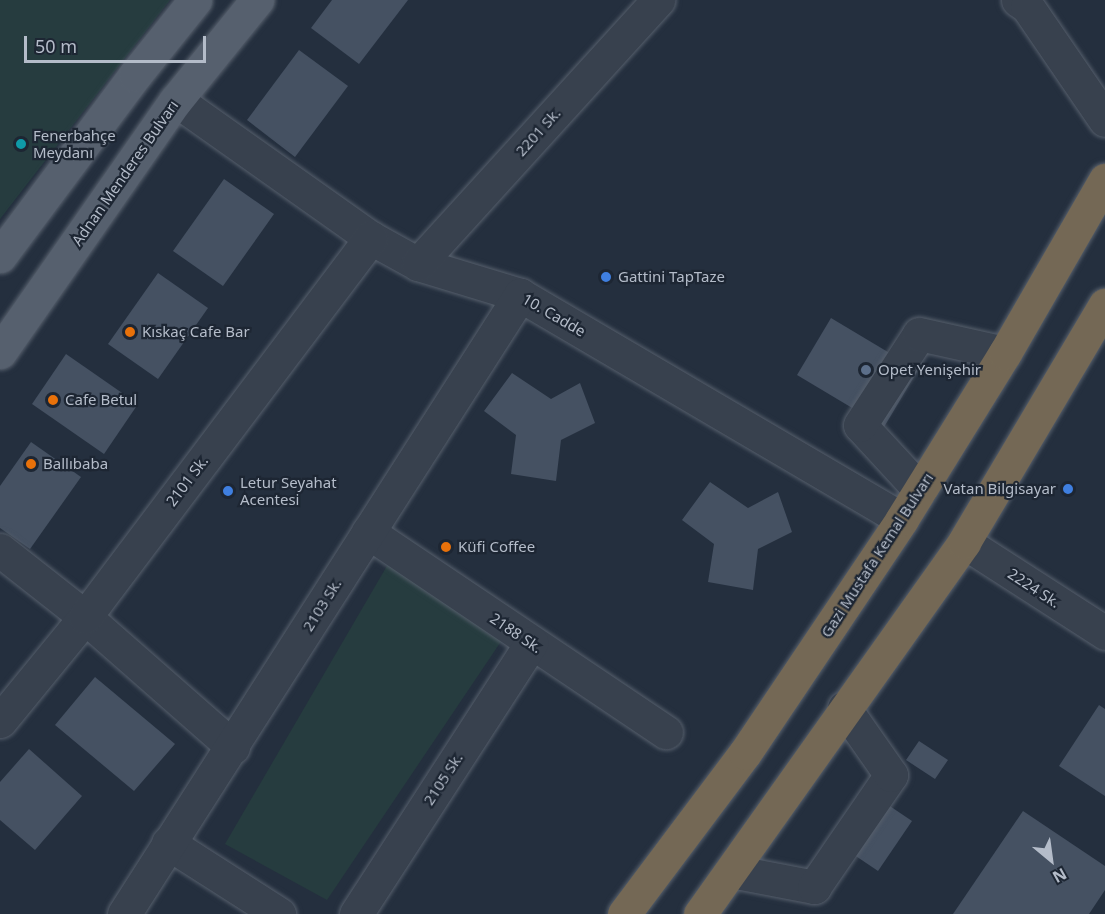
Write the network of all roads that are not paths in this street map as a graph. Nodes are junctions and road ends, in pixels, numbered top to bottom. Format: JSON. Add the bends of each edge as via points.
{"nodes":[{"id":1,"x":195,"y":0,"type":"edge"},
{"id":2,"x":257,"y":0,"type":"edge"},
{"id":3,"x":658,"y":0,"type":"edge"},
{"id":4,"x":1018,"y":0,"type":"edge"},
{"id":5,"x":176,"y":100,"type":"junction"},
{"id":6,"x":1105,"y":120,"type":"edge"},
{"id":7,"x":1105,"y":180,"type":"edge"},
{"id":8,"x":371,"y":238,"type":"junction"},
{"id":9,"x":0,"y":256,"type":"edge"},
{"id":10,"x":418,"y":264,"type":"junction"},
{"id":11,"x":520,"y":295,"type":"junction"},
{"id":12,"x":1105,"y":305,"type":"edge"},
{"id":13,"x":0,"y":352,"type":"edge"},
{"id":14,"x":1005,"y":353,"type":"junction"},
{"id":15,"x":920,"y":490,"type":"junction"},
{"id":16,"x":902,"y":519,"type":"junction"},
{"id":17,"x":368,"y":532,"type":"junction"},
{"id":18,"x":964,"y":542,"type":"junction"},
{"id":19,"x":0,"y":550,"type":"edge"},
{"id":20,"x":85,"y":617,"type":"junction"},
{"id":21,"x":1105,"y":633,"type":"edge"},
{"id":22,"x":531,"y":643,"type":"junction"},
{"id":23,"x":844,"y":708,"type":"junction"},
{"id":24,"x":0,"y":721,"type":"edge"},
{"id":25,"x":666,"y":732,"type":"dead end"},
{"id":26,"x":233,"y":747,"type":"junction"},
{"id":27,"x":168,"y":843,"type":"junction"},
{"id":28,"x":731,"y":871,"type":"junction"},
{"id":29,"x":124,"y":914,"type":"edge"},
{"id":30,"x":279,"y":914,"type":"edge"},
{"id":31,"x":356,"y":914,"type":"edge"},
{"id":32,"x":624,"y":914,"type":"edge"},
{"id":33,"x":700,"y":914,"type":"edge"}],
"edges":[{"from":1,"to":9,"type":"main road"},
{"from":2,"to":5,"type":"main road","name":"Adnan Menderes Bulvarı"},
{"from":3,"to":10,"type":"street","name":"2201 Sk."},
{"from":4,"to":6,"type":"street","via":[[1027,6]]},
{"from":5,"to":8,"type":"street","name":"10. Cadde"},
{"from":5,"to":13,"type":"main road","name":"Adnan Menderes Bulvarı"},
{"from":7,"to":14,"type":"highway","name":"Gazi Mustafa Kemal Bulvarı"},
{"from":8,"to":10,"type":"street","name":"10. Cadde"},
{"from":8,"to":20,"type":"street","name":"2101 Sk."},
{"from":10,"to":11,"type":"street","name":"10. Cadde"},
{"from":11,"to":16,"type":"street","name":"10. Cadde"},
{"from":11,"to":17,"type":"street","name":"2103 Sk."},
{"from":12,"to":18,"type":"highway"},
{"from":14,"to":15,"type":"highway","name":"Gazi Mustafa Kemal Bulvarı"},
{"from":14,"to":15,"type":"street","via":[[919,334],[860,425]]},
{"from":15,"to":16,"type":"highway","name":"Gazi Mustafa Kemal Bulvarı"},
{"from":16,"to":32,"type":"highway","name":"Gazi Mustafa Kemal Bulvarı","via":[[745,753]]},
{"from":17,"to":22,"type":"street","name":"2188 Sk."},
{"from":17,"to":26,"type":"street","name":"2103 Sk."},
{"from":18,"to":21,"type":"street","name":"2224 Sk."},
{"from":18,"to":23,"type":"highway"},
{"from":19,"to":20,"type":"street"},
{"from":20,"to":24,"type":"street","name":"2101 Sk."},
{"from":20,"to":26,"type":"street"},
{"from":22,"to":25,"type":"street","name":"2188 Sk."},
{"from":22,"to":31,"type":"street","name":"2105 Sk."},
{"from":23,"to":28,"type":"highway"},
{"from":23,"to":28,"type":"street","via":[[891,775],[814,887]]},
{"from":26,"to":27,"type":"street","name":"2103 Sk."},
{"from":27,"to":29,"type":"street","name":"2103 Sk."},
{"from":27,"to":30,"type":"street"},
{"from":28,"to":33,"type":"highway"}]}
